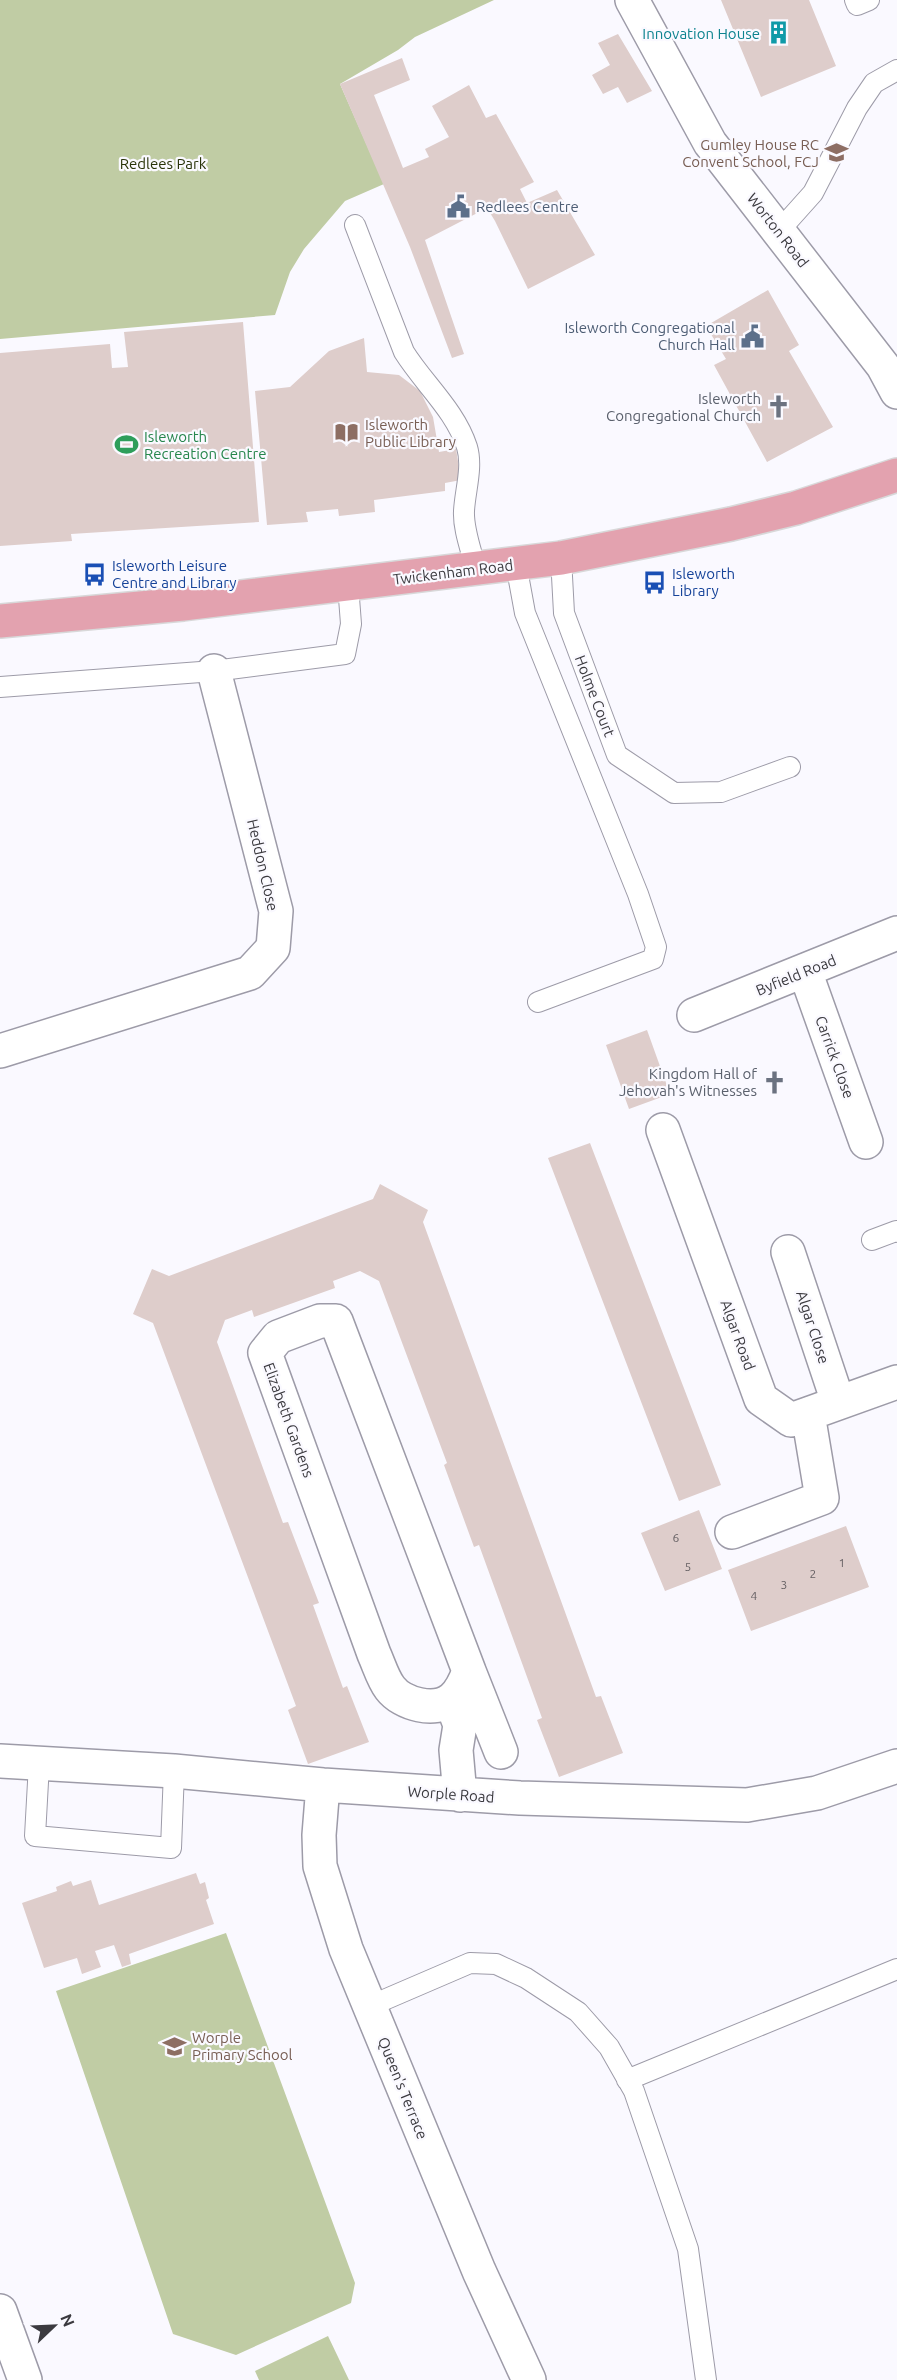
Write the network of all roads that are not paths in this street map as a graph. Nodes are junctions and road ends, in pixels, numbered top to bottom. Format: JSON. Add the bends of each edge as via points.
{"nodes":[{"id":1,"x":632,"y":0,"type":"edge"},
{"id":2,"x":855,"y":0,"type":"edge"},
{"id":3,"x":869,"y":0,"type":"edge"},
{"id":4,"x":897,"y":70,"type":"edge"},
{"id":5,"x":355,"y":225,"type":"dead end"},
{"id":6,"x":779,"y":231,"type":"junction"},
{"id":7,"x":897,"y":392,"type":"edge"},
{"id":8,"x":897,"y":475,"type":"edge"},
{"id":9,"x":561,"y":558,"type":"junction"},
{"id":10,"x":516,"y":564,"type":"junction"},
{"id":11,"x":476,"y":570,"type":"junction"},
{"id":12,"x":348,"y":585,"type":"junction"},
{"id":13,"x":0,"y":621,"type":"edge"},
{"id":14,"x":214,"y":670,"type":"junction"},
{"id":15,"x":0,"y":687,"type":"edge"},
{"id":16,"x":790,"y":767,"type":"dead end"},
{"id":17,"x":897,"y":933,"type":"edge"},
{"id":18,"x":805,"y":971,"type":"junction"},
{"id":19,"x":538,"y":1002,"type":"dead end"},
{"id":20,"x":694,"y":1015,"type":"dead end"},
{"id":21,"x":0,"y":1051,"type":"edge"},
{"id":22,"x":663,"y":1130,"type":"dead end"},
{"id":23,"x":866,"y":1142,"type":"dead end"},
{"id":24,"x":897,"y":1232,"type":"edge"},
{"id":25,"x":872,"y":1240,"type":"dead end"},
{"id":26,"x":788,"y":1252,"type":"dead end"},
{"id":27,"x":897,"y":1382,"type":"edge"},
{"id":28,"x":838,"y":1402,"type":"junction"},
{"id":29,"x":808,"y":1414,"type":"junction"},
{"id":30,"x":732,"y":1532,"type":"dead end"},
{"id":31,"x":469,"y":1671,"type":"junction"},
{"id":32,"x":439,"y":1703,"type":"junction"},
{"id":33,"x":0,"y":1733,"type":"edge"},
{"id":34,"x":0,"y":1740,"type":"edge"},
{"id":35,"x":501,"y":1752,"type":"dead end"},
{"id":36,"x":0,"y":1761,"type":"edge"},
{"id":37,"x":39,"y":1764,"type":"junction"},
{"id":38,"x":897,"y":1766,"type":"edge"},
{"id":39,"x":174,"y":1771,"type":"junction"},
{"id":40,"x":323,"y":1785,"type":"junction"},
{"id":41,"x":460,"y":1795,"type":"junction"},
{"id":42,"x":897,"y":1969,"type":"edge"},
{"id":43,"x":370,"y":2006,"type":"junction"},
{"id":44,"x":627,"y":2080,"type":"junction"},
{"id":45,"x":0,"y":2312,"type":"edge"},
{"id":46,"x":25,"y":2380,"type":"edge"},
{"id":47,"x":529,"y":2380,"type":"edge"},
{"id":48,"x":706,"y":2380,"type":"edge"}],
"edges":[{"from":1,"to":6,"type":"street","name":"Worton Road","via":[[710,143]]},
{"from":2,"to":3,"type":"lane","via":[[857,5]]},
{"from":4,"to":6,"type":"lane","via":[[874,83],[813,193]]},
{"from":5,"to":11,"type":"lane","via":[[404,352],[456,422],[468,450],[464,514]]},
{"from":6,"to":7,"type":"street","name":"Worton Road","via":[[883,366]]},
{"from":8,"to":9,"type":"main road","name":"Twickenham Road","via":[[796,508]]},
{"from":9,"to":10,"type":"main road","name":"Twickenham Road"},
{"from":9,"to":16,"type":"lane","name":"Holme Court","via":[[564,613],[617,755],[674,793],[721,792]]},
{"from":10,"to":11,"type":"main road","name":"Twickenham Road"},
{"from":10,"to":19,"type":"lane","via":[[525,613],[656,947],[653,959]]},
{"from":11,"to":12,"type":"main road","name":"Twickenham Road"},
{"from":12,"to":13,"type":"main road","name":"Twickenham Road"},
{"from":12,"to":14,"type":"lane","via":[[351,624],[345,654]]},
{"from":14,"to":15,"type":"lane"},
{"from":14,"to":21,"type":"street","name":"Heddon Close","via":[[276,911],[273,948],[250,973]]},
{"from":17,"to":18,"type":"street","name":"Byfield Road"},
{"from":18,"to":20,"type":"street","name":"Byfield Road"},
{"from":18,"to":23,"type":"street","name":"Carrick Close"},
{"from":22,"to":29,"type":"street","name":"Algar Road","via":[[761,1399],[791,1420]]},
{"from":24,"to":25,"type":"lane"},
{"from":26,"to":28,"type":"street","name":"Algar Close"},
{"from":27,"to":28,"type":"street","name":"Algar Road"},
{"from":28,"to":29,"type":"street","name":"Algar Road"},
{"from":29,"to":30,"type":"street","via":[[822,1498]]},
{"from":31,"to":32,"type":"street","via":[[461,1690]]},
{"from":31,"to":32,"type":"street","name":"Elizabeth Gardens","via":[[336,1321],[320,1321],[278,1337],[265,1353],[374,1654],[389,1687],[402,1700]]},
{"from":31,"to":35,"type":"street","name":"Elizabeth Gardens"},
{"from":32,"to":41,"type":"street","via":[[460,1725],[456,1750]]},
{"from":33,"to":34,"type":"street"},
{"from":36,"to":37,"type":"street","name":"Worple Road"},
{"from":37,"to":39,"type":"street","name":"Worple Road"},
{"from":37,"to":39,"type":"lane","via":[[35,1836],[171,1848]]},
{"from":38,"to":41,"type":"street","name":"Worple Road","via":[[817,1793],[747,1805]]},
{"from":39,"to":40,"type":"street","name":"Worple Road"},
{"from":40,"to":41,"type":"street","name":"Worple Road"},
{"from":40,"to":43,"type":"street","name":"Queen's Terrace","via":[[320,1866],[346,1949]]},
{"from":42,"to":44,"type":"lane"},
{"from":43,"to":44,"type":"lane","via":[[470,1963],[496,1964],[526,1978],[578,2012],[609,2047]]},
{"from":43,"to":47,"type":"street","name":"Queen's Terrace","via":[[479,2271]]},
{"from":44,"to":48,"type":"lane","via":[[688,2249]]},
{"from":45,"to":46,"type":"street"}]}
